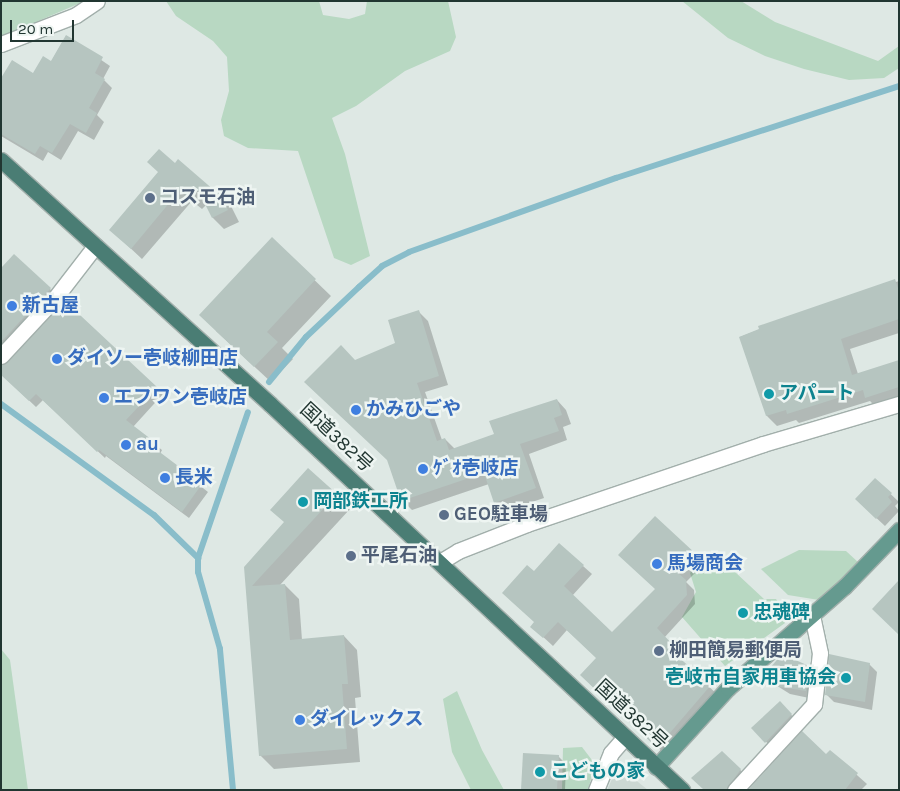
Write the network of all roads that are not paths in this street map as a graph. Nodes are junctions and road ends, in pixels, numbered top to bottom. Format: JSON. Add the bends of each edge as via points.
{"nodes":[{"id":1,"x":97,"y":1,"type":"edge"},
{"id":2,"x":1,"y":44,"type":"edge"},
{"id":3,"x":1,"y":160,"type":"edge"},
{"id":4,"x":95,"y":246,"type":"junction"},
{"id":5,"x":1,"y":356,"type":"edge"},
{"id":6,"x":899,"y":404,"type":"edge"},
{"id":7,"x":899,"y":530,"type":"edge"},
{"id":8,"x":440,"y":562,"type":"junction"},
{"id":9,"x":812,"y":614,"type":"junction"},
{"id":10,"x":625,"y":737,"type":"junction"},
{"id":11,"x":656,"y":767,"type":"junction"},
{"id":12,"x":596,"y":790,"type":"edge"},
{"id":13,"x":682,"y":790,"type":"edge"},
{"id":14,"x":735,"y":790,"type":"edge"}],
"edges":[{"from":1,"to":2,"type":"street","via":[[76,15]]},
{"from":3,"to":4,"type":"highway","name":"国道382号"},
{"from":4,"to":5,"type":"street","via":[[55,298]]},
{"from":4,"to":8,"type":"highway","name":"国道382号"},
{"from":6,"to":8,"type":"street","via":[[763,444],[527,524],[458,551]]},
{"from":7,"to":9,"type":"main road"},
{"from":8,"to":10,"type":"highway","name":"国道382号"},
{"from":9,"to":11,"type":"main road","via":[[728,688]]},
{"from":9,"to":14,"type":"street","via":[[820,653],[814,704]]},
{"from":10,"to":11,"type":"highway","name":"国道382号"},
{"from":10,"to":12,"type":"street","via":[[611,753]]},
{"from":11,"to":13,"type":"highway","name":"国道382号"}]}
